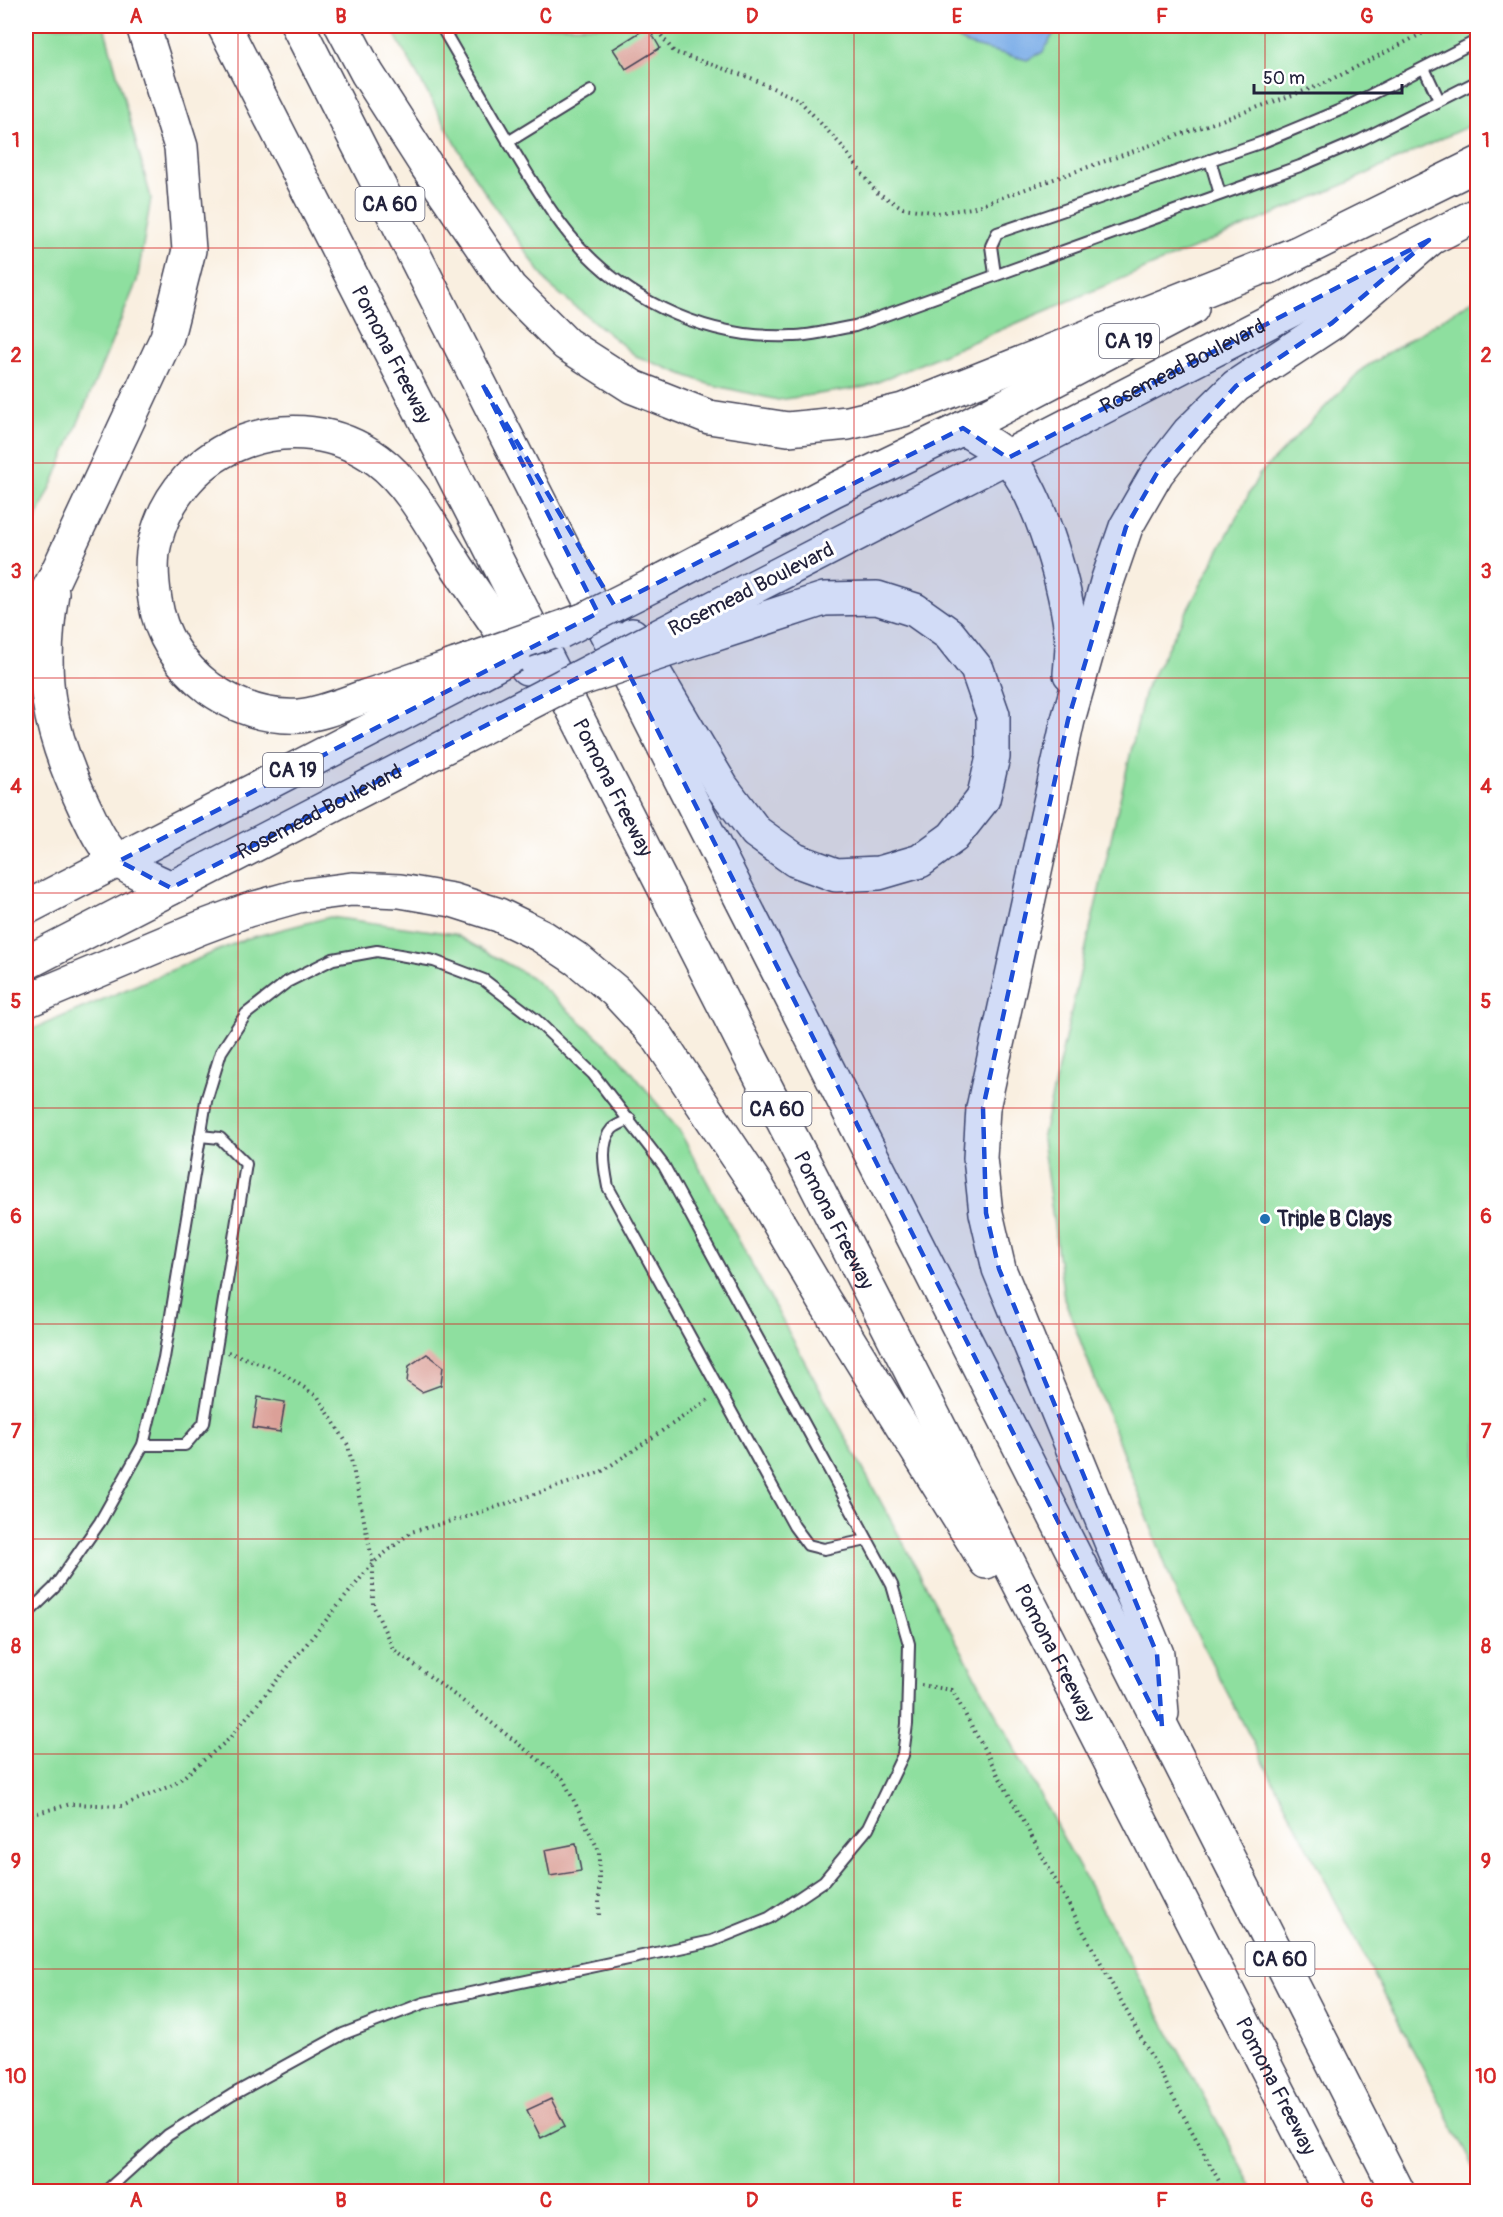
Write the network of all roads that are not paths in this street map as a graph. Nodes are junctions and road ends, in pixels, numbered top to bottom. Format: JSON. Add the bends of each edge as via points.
{"nodes":[{"id":1,"x":143,"y":26,"type":"edge"},
{"id":2,"x":224,"y":26,"type":"edge"},
{"id":3,"x":298,"y":26,"type":"edge"},
{"id":4,"x":342,"y":26,"type":"edge"},
{"id":5,"x":441,"y":26,"type":"edge"},
{"id":6,"x":1478,"y":40,"type":"edge"},
{"id":7,"x":1424,"y":68,"type":"junction"},
{"id":8,"x":1478,"y":81,"type":"edge"},
{"id":9,"x":591,"y":92,"type":"dead end"},
{"id":10,"x":1439,"y":100,"type":"junction"},
{"id":11,"x":508,"y":142,"type":"junction"},
{"id":12,"x":1210,"y":160,"type":"junction"},
{"id":13,"x":1478,"y":164,"type":"edge"},
{"id":14,"x":1220,"y":194,"type":"junction"},
{"id":15,"x":1478,"y":214,"type":"edge"},
{"id":16,"x":1429,"y":240,"type":"junction"},
{"id":17,"x":1295,"y":254,"type":"junction"},
{"id":18,"x":995,"y":274,"type":"junction"},
{"id":19,"x":482,"y":384,"type":"junction"},
{"id":20,"x":963,"y":428,"type":"junction"},
{"id":21,"x":1008,"y":458,"type":"junction"},
{"id":22,"x":54,"y":579,"type":"junction"},
{"id":23,"x":26,"y":629,"type":"edge"},
{"id":24,"x":688,"y":632,"type":"junction"},
{"id":25,"x":461,"y":673,"type":"junction"},
{"id":26,"x":1068,"y":720,"type":"junction"},
{"id":27,"x":621,"y":805,"type":"junction"},
{"id":28,"x":119,"y":861,"type":"junction"},
{"id":29,"x":171,"y":888,"type":"junction"},
{"id":30,"x":26,"y":908,"type":"edge"},
{"id":31,"x":26,"y":963,"type":"edge"},
{"id":32,"x":26,"y":1001,"type":"edge"},
{"id":33,"x":630,"y":1119,"type":"junction"},
{"id":34,"x":200,"y":1136,"type":"junction"},
{"id":35,"x":143,"y":1445,"type":"junction"},
{"id":36,"x":867,"y":1540,"type":"junction"},
{"id":37,"x":26,"y":1615,"type":"edge"},
{"id":38,"x":1162,"y":1727,"type":"junction"},
{"id":39,"x":1110,"y":1763,"type":"junction"},
{"id":40,"x":105,"y":2192,"type":"edge"},
{"id":41,"x":1330,"y":2192,"type":"edge"},
{"id":42,"x":1398,"y":2192,"type":"edge"}],
"edges":[{"from":1,"to":22,"type":"main road","via":[[181,147],[189,250],[167,337]]},
{"from":2,"to":27,"type":"main road","name":"Pomona Freeway","number":"CA 60"},
{"from":3,"to":19,"type":"main road","number":"CA 60"},
{"from":4,"to":17,"type":"main road","via":[[396,119],[510,288],[566,344],[633,387],[709,417],[788,429],[848,423],[903,410]]},
{"from":5,"to":11,"type":"lane"},
{"from":6,"to":7,"type":"lane"},
{"from":7,"to":10,"type":"lane"},
{"from":7,"to":12,"type":"lane","via":[[1345,108]]},
{"from":8,"to":10,"type":"lane"},
{"from":9,"to":11,"type":"lane"},
{"from":10,"to":14,"type":"lane","via":[[1361,140]]},
{"from":11,"to":18,"type":"lane","via":[[562,225],[596,263],[642,298],[684,318],[734,333],[793,336],[855,326]]},
{"from":12,"to":14,"type":"lane"},
{"from":12,"to":18,"type":"lane","via":[[997,234],[991,246]]},
{"from":13,"to":17,"type":"main road","number":"CA 19"},
{"from":14,"to":18,"type":"lane"},
{"from":15,"to":16,"type":"main road","name":"Rosemead Boulevard","number":"CA 19"},
{"from":16,"to":21,"type":"main road","name":"Rosemead Boulevard","number":"CA 19"},
{"from":16,"to":26,"type":"main road","via":[[1332,322],[1236,386],[1189,432],[1157,473],[1126,527]]},
{"from":17,"to":20,"type":"main road","number":"CA 19"},
{"from":19,"to":24,"type":"main road","via":[[722,787],[756,832],[795,860],[836,875],[879,873],[920,861],[953,837],[983,799],[993,757],[993,715],[977,669],[949,634],[915,610],[877,598],[824,599]]},
{"from":19,"to":38,"type":"main road","number":"CA 60"},
{"from":20,"to":21,"type":"main road"},
{"from":20,"to":25,"type":"main road","number":"CA 19","bridge":true,"via":[[832,491],[586,619]]},
{"from":21,"to":24,"type":"main road","name":"Rosemead Boulevard","number":"CA 19"},
{"from":21,"to":26,"type":"main road","via":[[1027,486],[1063,588],[1072,643]]},
{"from":22,"to":23,"type":"main road"},
{"from":22,"to":28,"type":"main road","via":[[45,667],[50,713],[68,773],[102,841]]},
{"from":24,"to":29,"type":"main road","name":"Rosemead Boulevard","number":"CA 19","bridge":true,"via":[[566,684]]},
{"from":25,"to":27,"type":"main road","via":[[300,716],[262,714],[228,701],[194,677],[171,648],[157,615],[152,578],[154,543],[178,491],[201,466],[228,448],[264,435],[294,431],[322,435],[351,444],[379,461],[423,511]]},
{"from":25,"to":28,"type":"main road","number":"CA 19"},
{"from":26,"to":38,"type":"main road","via":[[982,1108],[980,1158],[986,1213],[1002,1278],[1157,1654]]},
{"from":27,"to":39,"type":"main road","name":"Pomona Freeway","number":"CA 60"},
{"from":28,"to":29,"type":"main road"},
{"from":28,"to":30,"type":"main road","number":"CA 19"},
{"from":29,"to":31,"type":"main road","name":"Rosemead Boulevard","number":"CA 19"},
{"from":32,"to":39,"type":"main road","via":[[248,910],[298,896],[352,890],[400,891],[452,900],[540,934],[578,960],[615,991],[657,1036],[750,1176]]},
{"from":33,"to":34,"type":"lane","via":[[593,1074],[535,1019],[484,980],[434,961],[377,951],[333,959],[287,982],[246,1014],[221,1052]]},
{"from":33,"to":36,"type":"lane","via":[[664,1166]]},
{"from":33,"to":36,"type":"lane","via":[[612,1129],[607,1141],[604,1164],[608,1187],[794,1526],[808,1545],[824,1549]]},
{"from":34,"to":35,"type":"lane","via":[[164,1358]]},
{"from":34,"to":35,"type":"lane","via":[[220,1138],[246,1164],[204,1423],[185,1445]]},
{"from":35,"to":37,"type":"lane","via":[[100,1522],[54,1588]]},
{"from":36,"to":40,"type":"lane","via":[[892,1585],[909,1644],[903,1755],[868,1828],[824,1881],[769,1918],[712,1941],[424,2003],[343,2034],[168,2135]]},
{"from":38,"to":42,"type":"main road","number":"CA 60"},
{"from":39,"to":41,"type":"main road","name":"Pomona Freeway","number":"CA 60"}]}
